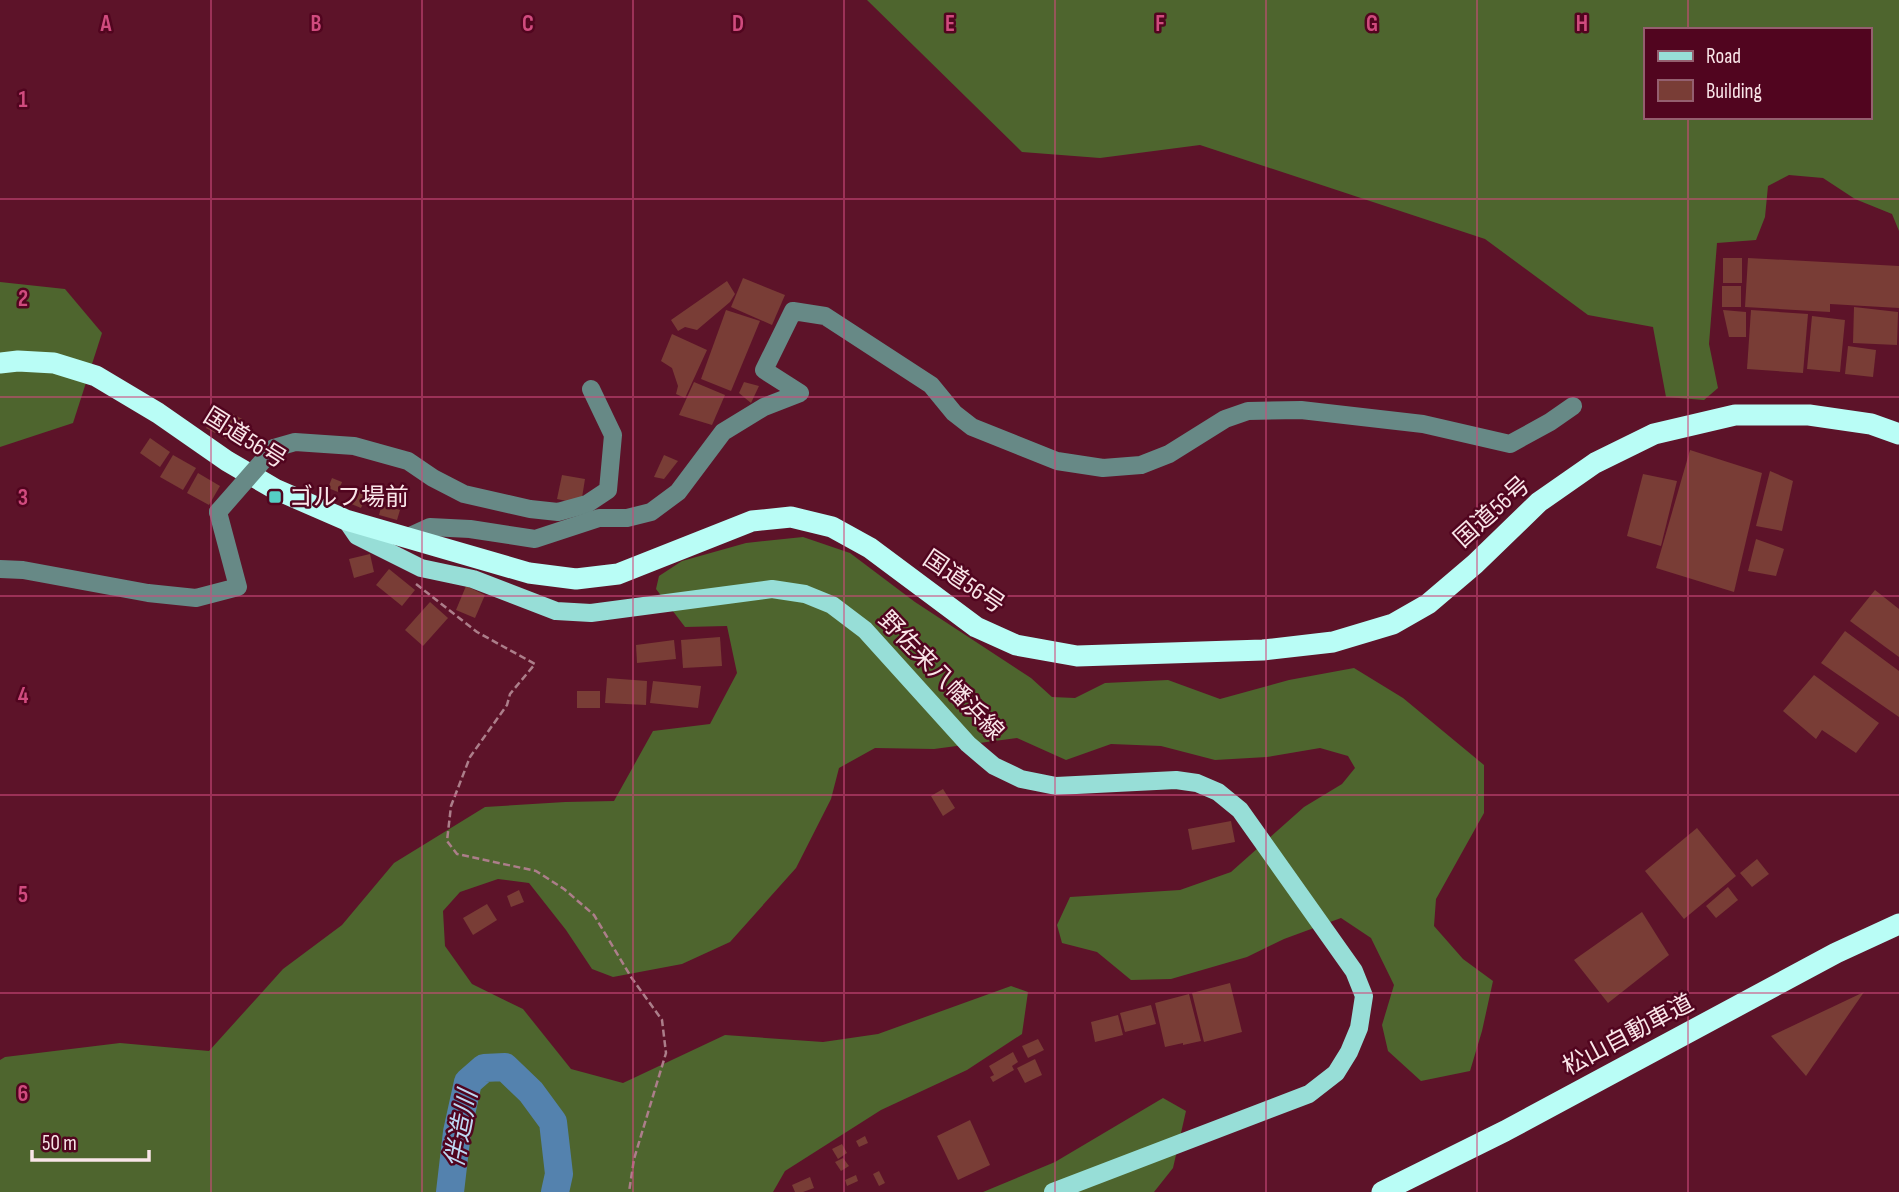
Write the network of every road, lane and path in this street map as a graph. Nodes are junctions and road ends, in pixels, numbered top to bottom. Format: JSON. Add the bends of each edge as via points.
{"nodes":[{"id":1,"x":0,"y":363,"type":"edge"},
{"id":2,"x":591,"y":389,"type":"dead end"},
{"id":3,"x":1573,"y":406,"type":"dead end"},
{"id":4,"x":1899,"y":434,"type":"edge"},
{"id":5,"x":346,"y":520,"type":"junction"},
{"id":6,"x":406,"y":538,"type":"junction"},
{"id":7,"x":0,"y":569,"type":"edge"},
{"id":8,"x":416,"y":583,"type":"dead end"},
{"id":9,"x":1899,"y":924,"type":"edge"},
{"id":10,"x":629,"y":1192,"type":"edge"},
{"id":11,"x":1053,"y":1192,"type":"edge"},
{"id":12,"x":1382,"y":1192,"type":"edge"}],
"edges":[{"from":1,"to":5,"type":"highway","name":"国道56号","via":[[54,363],[96,376],[275,489]]},
{"from":2,"to":7,"type":"street","bridge":true,"via":[[613,435],[608,490],[587,504],[558,512],[464,495],[408,461],[354,446],[295,442],[274,448],[218,512],[238,587],[195,598]]},
{"from":3,"to":6,"type":"street","via":[[1510,444],[1423,424],[1301,410],[1248,411],[1141,466],[1103,468],[1057,461],[972,427],[931,385],[825,316],[793,311],[764,370],[800,393],[764,407],[723,432],[678,492],[651,512],[599,518],[536,539],[430,527]]},
{"from":4,"to":6,"type":"highway","name":"国道56号","via":[[1871,424],[1810,415],[1735,415],[1654,434],[1595,463],[1539,502],[1428,604],[1393,624],[1333,642],[1263,650],[1077,656],[1016,645],[976,627],[870,548],[832,527],[791,517],[752,521],[618,574],[576,579],[529,573]]},
{"from":5,"to":6,"type":"highway","name":"国道56号"},
{"from":5,"to":11,"type":"main road","name":"野佐来八幡浜線","via":[[357,536],[421,568],[473,579],[556,611],[592,612],[772,589],[805,594],[832,605],[865,630],[968,744],[994,766],[1021,779],[1056,786],[1197,783],[1218,792],[1240,810],[1354,971],[1364,996],[1349,1052],[1336,1073],[1309,1094]]},
{"from":8,"to":10,"type":"path","via":[[477,632],[536,664],[510,694],[470,757],[452,806],[447,841],[457,854],[536,872],[565,889],[594,915],[662,1020],[666,1053],[634,1159]]},
{"from":9,"to":12,"type":"highway","name":"松山自動車道"}]}
